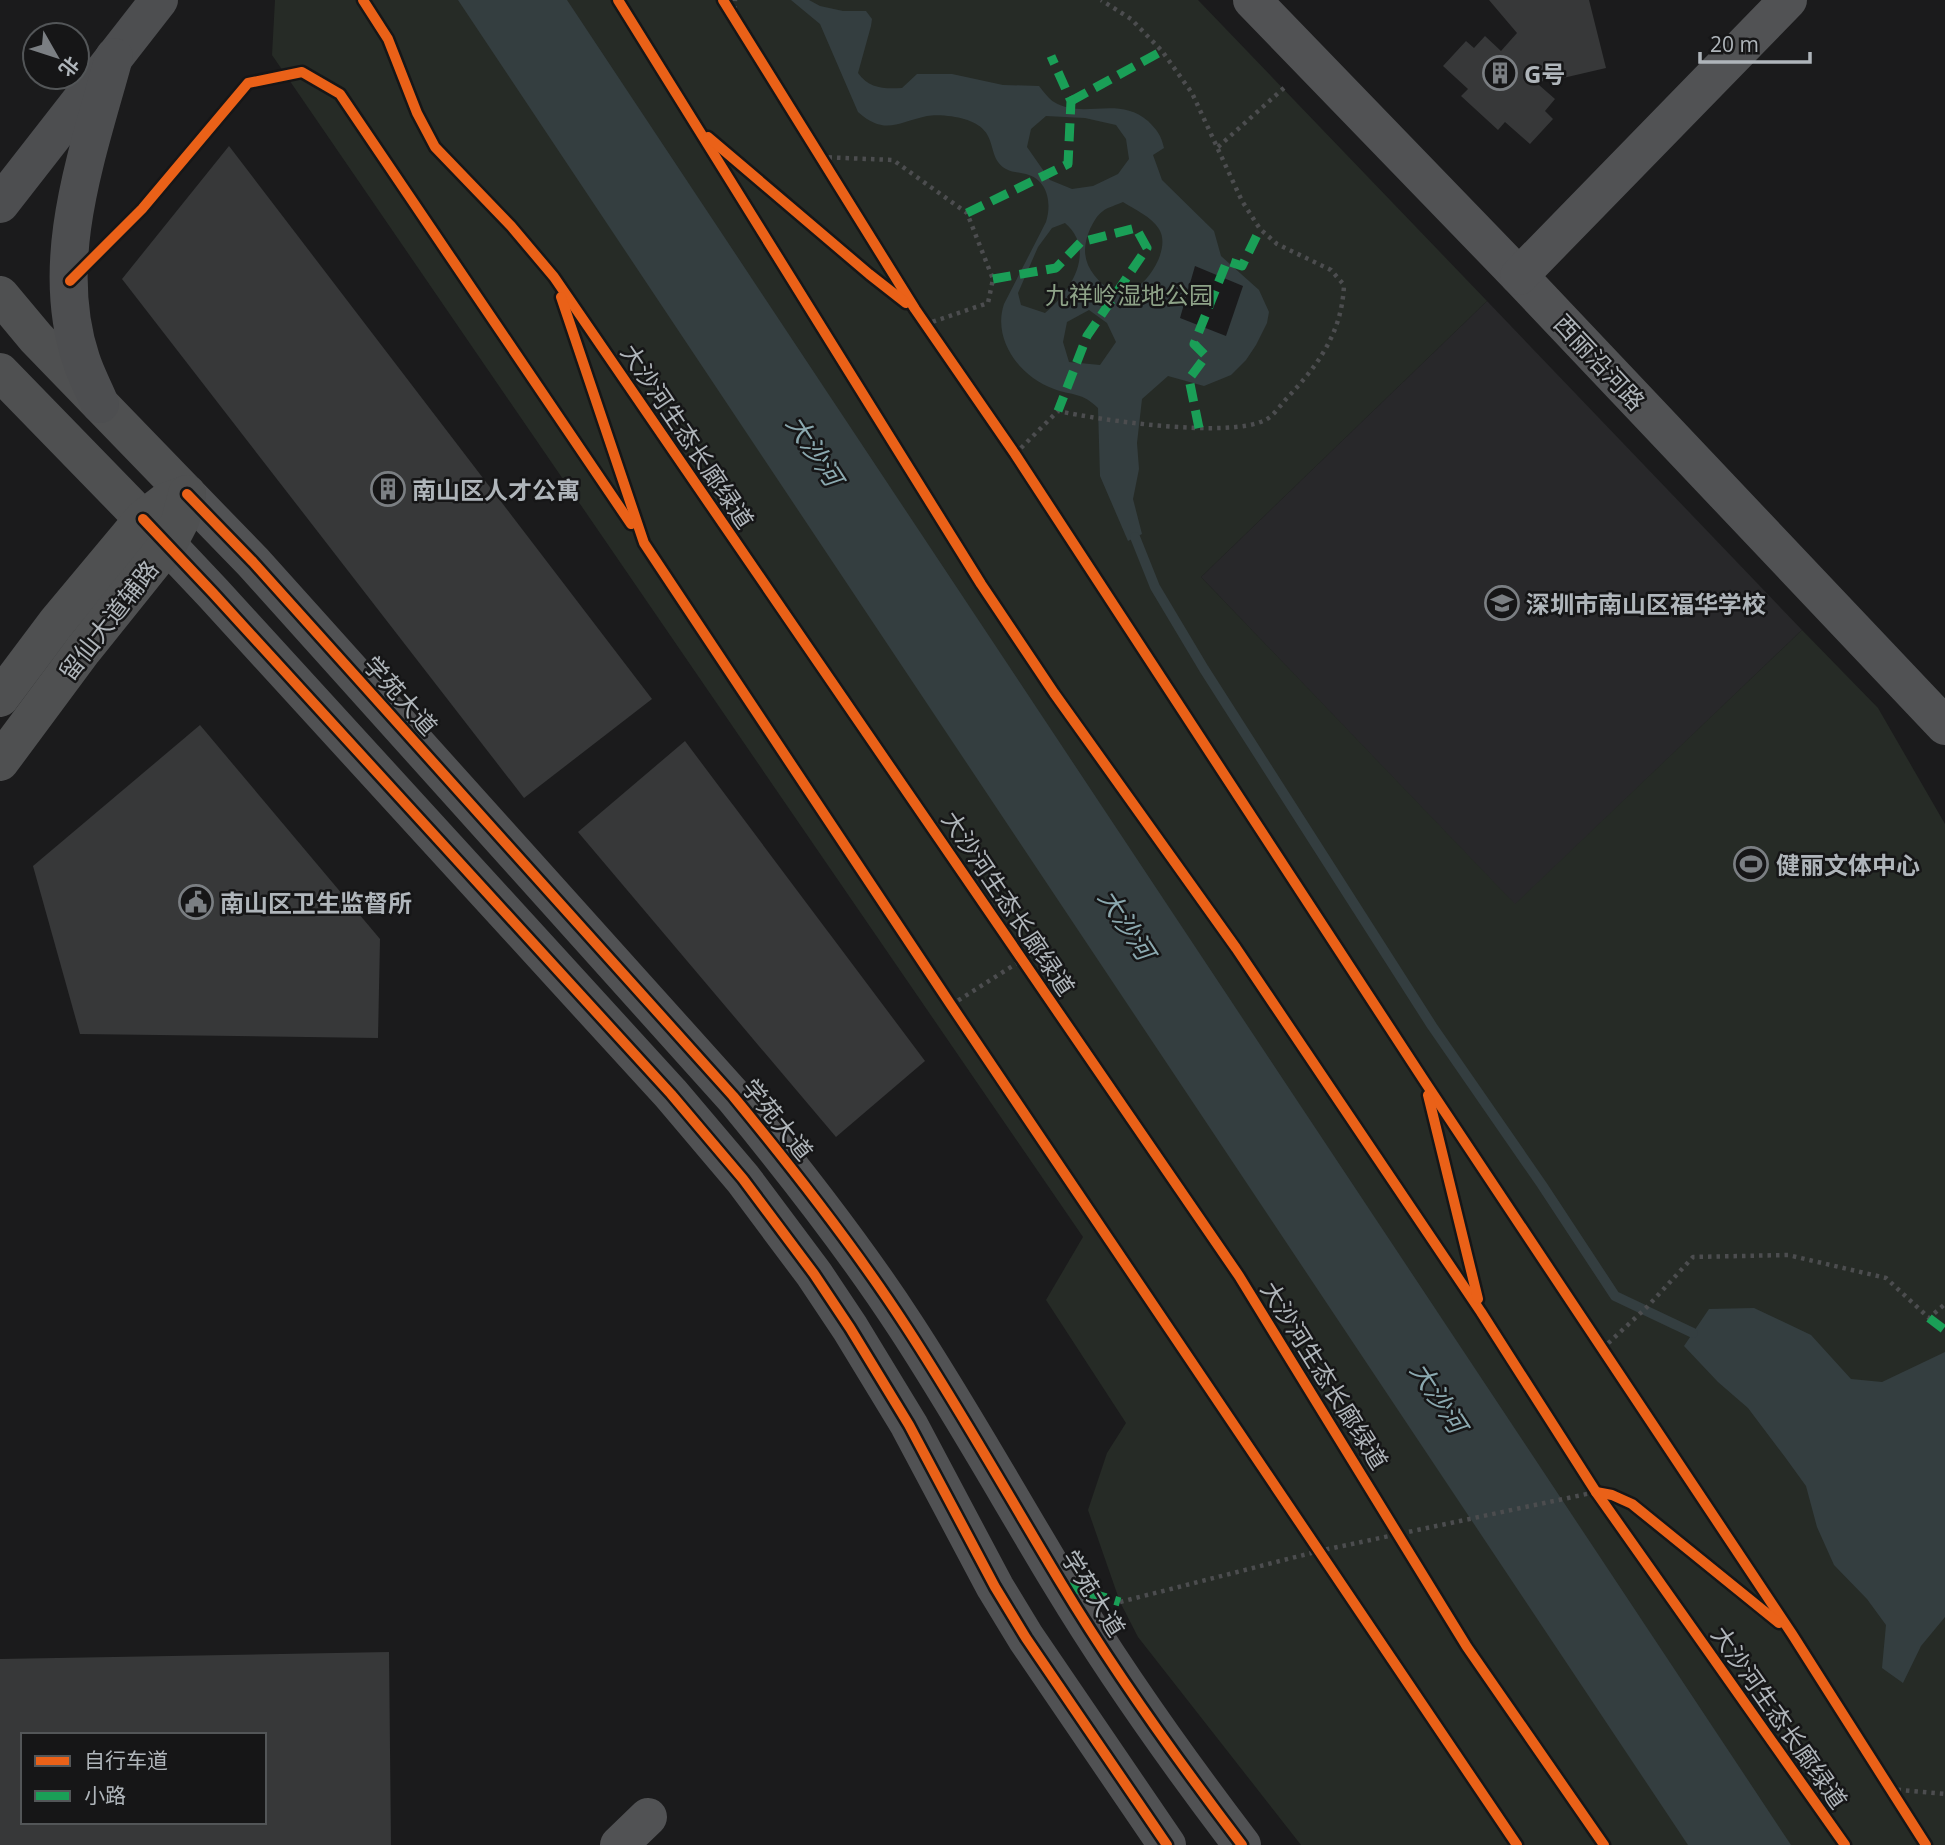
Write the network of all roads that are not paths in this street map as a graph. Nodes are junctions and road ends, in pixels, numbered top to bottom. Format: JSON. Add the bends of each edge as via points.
{"nodes":[{"id":1,"x":159,"y":0,"type":"edge"},
{"id":2,"x":1252,"y":0,"type":"edge"},
{"id":3,"x":1788,"y":0,"type":"edge"},
{"id":4,"x":114,"y":57,"type":"junction"},
{"id":5,"x":0,"y":204,"type":"edge"},
{"id":6,"x":1519,"y":276,"type":"junction"},
{"id":7,"x":0,"y":295,"type":"edge"},
{"id":8,"x":0,"y":372,"type":"edge"},
{"id":9,"x":100,"y":404,"type":"junction"},
{"id":10,"x":187,"y":494,"type":"junction"},
{"id":11,"x":155,"y":532,"type":"junction"},
{"id":12,"x":0,"y":698,"type":"edge"},
{"id":13,"x":1945,"y":726,"type":"edge"},
{"id":14,"x":0,"y":762,"type":"edge"},
{"id":15,"x":648,"y":1817,"type":"dead end"},
{"id":16,"x":619,"y":1845,"type":"edge"},
{"id":17,"x":1167,"y":1845,"type":"edge"},
{"id":18,"x":1241,"y":1845,"type":"edge"}],
"edges":[{"from":1,"to":4,"type":"main road"},
{"from":2,"to":6,"type":"street","name":"西丽沿河路"},
{"from":3,"to":6,"type":"street"},
{"from":4,"to":5,"type":"main road"},
{"from":4,"to":9,"type":"main road","via":[[79,186],[71,237],[73,316],[81,358]]},
{"from":6,"to":13,"type":"street","name":"西丽沿河路"},
{"from":7,"to":9,"type":"main road","name":"学苑大道"},
{"from":8,"to":11,"type":"main road"},
{"from":9,"to":10,"type":"main road","name":"学苑大道"},
{"from":10,"to":11,"type":"main road","name":"留仙大道辅路","via":[[180,521]]},
{"from":10,"to":18,"type":"street","name":"学苑大道","via":[[705,1065],[803,1182],[903,1322],[1074,1603]]},
{"from":11,"to":12,"type":"main road","name":"留仙大道辅路","via":[[57,622]]},
{"from":11,"to":14,"type":"main road","name":"留仙大道辅路","via":[[83,650]]},
{"from":11,"to":17,"type":"street","via":[[662,1084],[743,1179],[863,1347],[1016,1622]]},
{"from":15,"to":16,"type":"street"}]}
